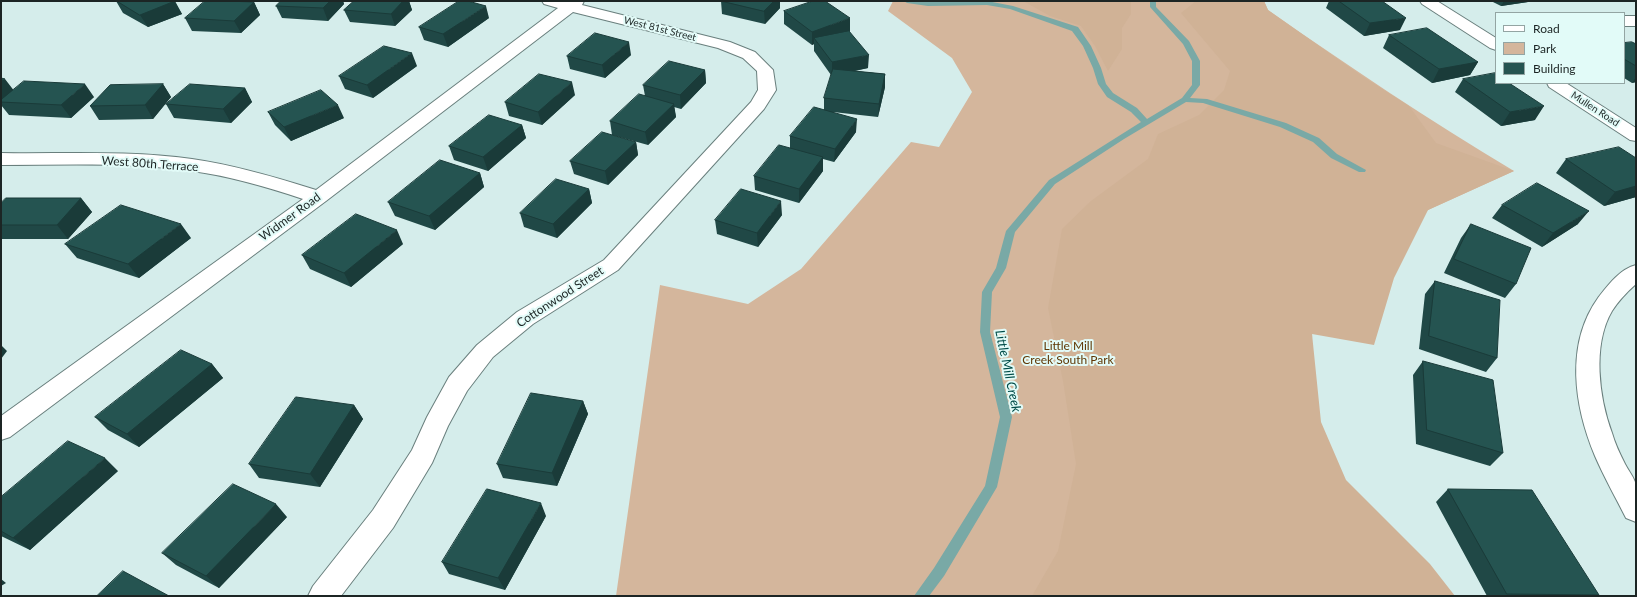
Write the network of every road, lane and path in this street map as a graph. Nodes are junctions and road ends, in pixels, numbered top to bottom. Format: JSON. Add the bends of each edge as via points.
{"nodes":[{"id":1,"x":549,"y":1,"type":"edge"},
{"id":2,"x":1427,"y":1,"type":"edge"},
{"id":3,"x":573,"y":3,"type":"edge"},
{"id":4,"x":1625,"y":21,"type":"edge"},
{"id":5,"x":1636,"y":21,"type":"edge"},
{"id":6,"x":1495,"y":43,"type":"edge"},
{"id":7,"x":765,"y":70,"type":"joint"},
{"id":8,"x":1557,"y":84,"type":"edge"},
{"id":9,"x":1636,"y":136,"type":"edge"},
{"id":10,"x":1,"y":159,"type":"edge"},
{"id":11,"x":318,"y":196,"type":"junction"},
{"id":12,"x":1636,"y":272,"type":"edge"},
{"id":13,"x":1,"y":430,"type":"edge"},
{"id":14,"x":1636,"y":510,"type":"edge"},
{"id":15,"x":323,"y":596,"type":"edge"}],
"edges":[{"from":1,"to":3,"type":"street","name":"West 81st Street"},
{"from":2,"to":6,"type":"street"},
{"from":3,"to":7,"type":"street","name":"West 81st Street","via":[[724,45],[749,55]]},
{"from":3,"to":11,"type":"street","name":"Widmer Road"},
{"from":4,"to":5,"type":"street"},
{"from":7,"to":15,"type":"street","name":"Cottonwood Street","via":[[767,90],[758,105],[611,265],[525,318],[485,351],[458,384],[436,424],[423,455],[383,519]]},
{"from":8,"to":9,"type":"street","name":"Mullen Road"},
{"from":10,"to":11,"type":"street","name":"West 80th Terrace","via":[[135,160],[192,165],[249,176]]},
{"from":11,"to":13,"type":"street","name":"Widmer Road"},
{"from":12,"to":14,"type":"street","via":[[1615,290],[1603,306],[1588,345],[1586,369],[1589,395],[1599,430],[1608,455]]}]}
